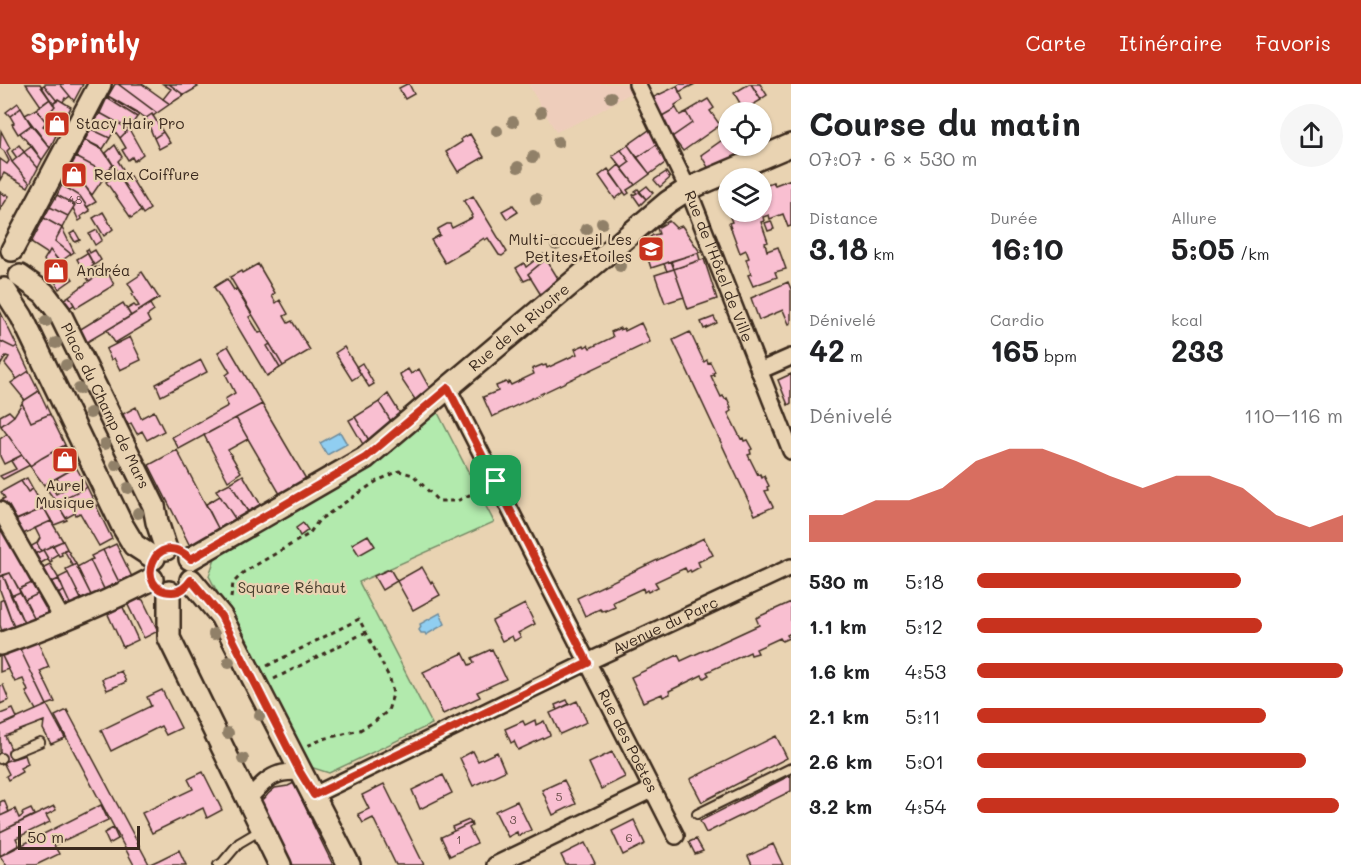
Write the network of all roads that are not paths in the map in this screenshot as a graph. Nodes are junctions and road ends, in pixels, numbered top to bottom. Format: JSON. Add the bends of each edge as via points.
{"nodes":[{"id":1,"x":100,"y":84,"type":"edge"},
{"id":2,"x":637,"y":84,"type":"edge"},
{"id":3,"x":791,"y":145,"type":"edge"},
{"id":4,"x":688,"y":189,"type":"junction"},
{"id":5,"x":6,"y":248,"type":"edge"},
{"id":6,"x":8,"y":284,"type":"edge"},
{"id":7,"x":791,"y":357,"type":"edge"},
{"id":8,"x":759,"y":371,"type":"junction"},
{"id":9,"x":448,"y":388,"type":"junction"},
{"id":10,"x":791,"y":451,"type":"edge"},
{"id":11,"x":0,"y":510,"type":"edge"},
{"id":12,"x":160,"y":554,"type":"junction"},
{"id":13,"x":791,"y":567,"type":"edge"},
{"id":14,"x":191,"y":570,"type":"junction"},
{"id":15,"x":152,"y":579,"type":"junction"},
{"id":16,"x":169,"y":592,"type":"junction"},
{"id":17,"x":63,"y":620,"type":"junction"},
{"id":18,"x":0,"y":644,"type":"edge"},
{"id":19,"x":588,"y":663,"type":"junction"},
{"id":20,"x":40,"y":742,"type":"dead end"},
{"id":21,"x":13,"y":753,"type":"dead end"},
{"id":22,"x":791,"y":768,"type":"edge"},
{"id":23,"x":300,"y":772,"type":"junction"},
{"id":24,"x":651,"y":790,"type":"junction"},
{"id":25,"x":314,"y":795,"type":"junction"},
{"id":26,"x":248,"y":799,"type":"junction"},
{"id":27,"x":697,"y":814,"type":"dead end"},
{"id":28,"x":262,"y":830,"type":"junction"},
{"id":29,"x":676,"y":836,"type":"dead end"},
{"id":30,"x":218,"y":865,"type":"edge"},
{"id":31,"x":280,"y":865,"type":"edge"},
{"id":32,"x":349,"y":865,"type":"edge"},
{"id":33,"x":495,"y":865,"type":"edge"}],
"edges":[{"from":1,"to":5,"type":"street"},
{"from":2,"to":4,"type":"street","name":"Rue de l'Hôtel de Ville"},
{"from":3,"to":4,"type":"street","name":"Rue de la Rivoire"},
{"from":4,"to":8,"type":"street","name":"Rue de l'Hôtel de Ville"},
{"from":4,"to":9,"type":"street","name":"Rue de la Rivoire"},
{"from":5,"to":6,"type":"street","via":[[17,255],[21,269]]},
{"from":6,"to":12,"type":"street","via":[[122,525],[134,545]]},
{"from":6,"to":12,"type":"street","name":"Place du Champ de Mars","via":[[44,293],[60,314],[154,506]]},
{"from":7,"to":8,"type":"street"},
{"from":8,"to":10,"type":"street","name":"Rue de l'Hôtel de Ville"},
{"from":9,"to":14,"type":"street","name":"Rue de la Rivoire","via":[[365,458]]},
{"from":9,"to":19,"type":"street","name":"Rue des Poètes"},
{"from":11,"to":17,"type":"street"},
{"from":12,"to":14,"type":"street","via":[[171,549],[182,551]]},
{"from":12,"to":15,"type":"street","via":[[151,565]]},
{"from":13,"to":19,"type":"street","name":"Avenue du Parc"},
{"from":14,"to":16,"type":"street","via":[[187,586]]},
{"from":14,"to":23,"type":"street","via":[[221,616]]},
{"from":15,"to":16,"type":"street"},
{"from":15,"to":17,"type":"street"},
{"from":16,"to":26,"type":"street","via":[[169,638]]},
{"from":17,"to":18,"type":"street"},
{"from":19,"to":24,"type":"street","name":"Rue des Poètes"},
{"from":19,"to":25,"type":"street","name":"Avenue du Parc"},
{"from":20,"to":21,"type":"lane"},
{"from":22,"to":27,"type":"lane"},
{"from":23,"to":25,"type":"street"},
{"from":23,"to":26,"type":"street","via":[[272,778]]},
{"from":24,"to":29,"type":"street","name":"Rue des Poètes"},
{"from":24,"to":33,"type":"street"},
{"from":25,"to":32,"type":"street"},
{"from":26,"to":28,"type":"street"},
{"from":28,"to":30,"type":"lane","via":[[239,843]]},
{"from":28,"to":31,"type":"street"}]}
